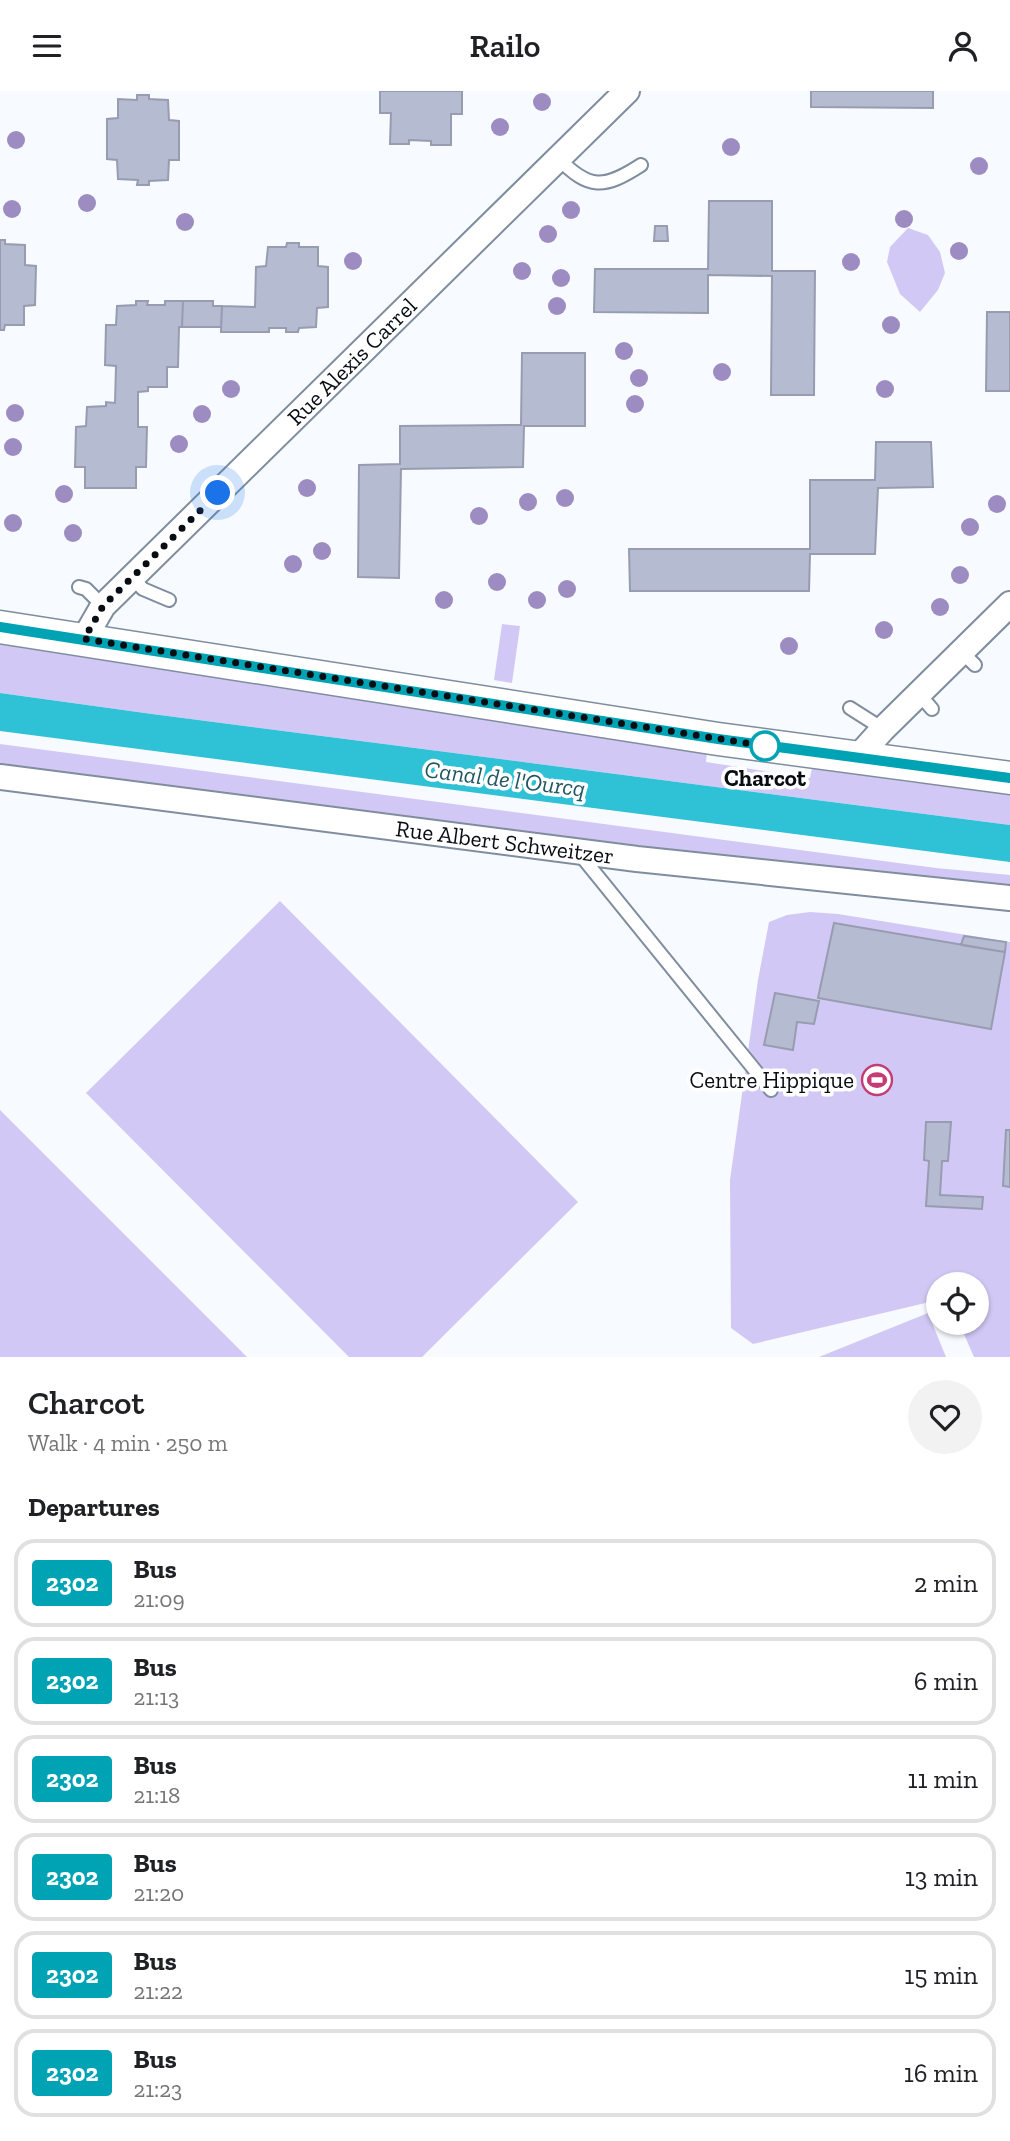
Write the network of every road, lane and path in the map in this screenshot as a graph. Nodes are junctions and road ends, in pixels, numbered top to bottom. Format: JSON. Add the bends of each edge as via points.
{"nodes":[{"id":1,"x":626,"y":91,"type":"edge"},
{"id":2,"x":558,"y":158,"type":"junction"},
{"id":3,"x":640,"y":165,"type":"dead end"},
{"id":4,"x":132,"y":578,"type":"junction"},
{"id":5,"x":79,"y":587,"type":"dead end"},
{"id":6,"x":169,"y":600,"type":"dead end"},
{"id":7,"x":1010,"y":604,"type":"edge"},
{"id":8,"x":103,"y":606,"type":"junction"},
{"id":9,"x":0,"y":627,"type":"edge"},
{"id":10,"x":84,"y":639,"type":"junction"},
{"id":11,"x":850,"y":708,"type":"dead end"},
{"id":12,"x":883,"y":729,"type":"junction"},
{"id":13,"x":856,"y":759,"type":"junction"},
{"id":14,"x":0,"y":777,"type":"edge"},
{"id":15,"x":1010,"y":778,"type":"edge"},
{"id":16,"x":578,"y":852,"type":"junction"},
{"id":17,"x":1010,"y":898,"type":"edge"},
{"id":18,"x":771,"y":1090,"type":"dead end"}],
"edges":[{"from":1,"to":2,"type":"street","name":"Rue Alexis Carrel"},
{"from":2,"to":3,"type":"lane","via":[[584,180],[596,182],[611,183]]},
{"from":2,"to":4,"type":"street","name":"Rue Alexis Carrel"},
{"from":4,"to":6,"type":"lane","via":[[143,589]]},
{"from":4,"to":8,"type":"street","name":"Rue Alexis Carrel"},
{"from":5,"to":8,"type":"lane"},
{"from":7,"to":12,"type":"street","via":[[969,658],[926,701]]},
{"from":8,"to":10,"type":"street","name":"Rue Alexis Carrel"},
{"from":9,"to":10,"type":"street"},
{"from":10,"to":13,"type":"street"},
{"from":11,"to":12,"type":"lane"},
{"from":12,"to":13,"type":"street"},
{"from":13,"to":15,"type":"street"},
{"from":14,"to":16,"type":"street","name":"Rue Albert Schweitzer"},
{"from":16,"to":17,"type":"street","name":"Rue Albert Schweitzer"},
{"from":16,"to":18,"type":"lane"}]}
